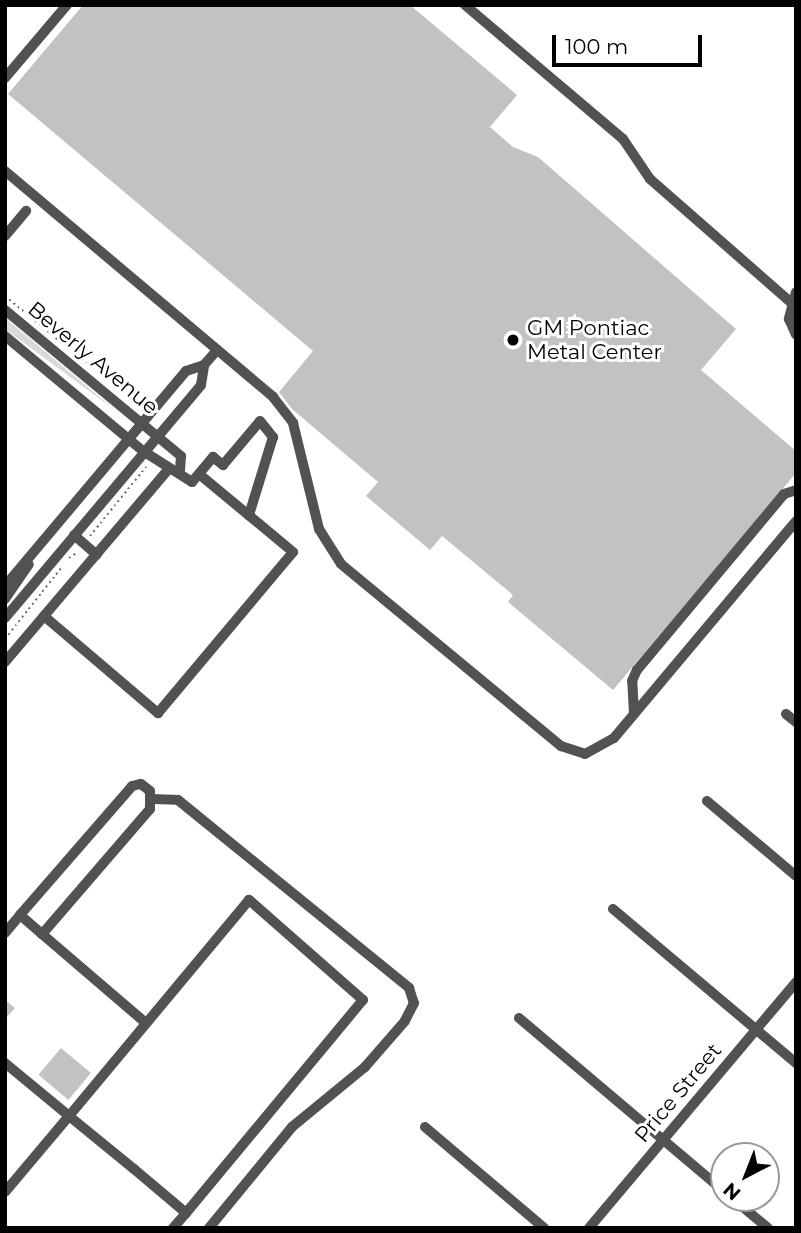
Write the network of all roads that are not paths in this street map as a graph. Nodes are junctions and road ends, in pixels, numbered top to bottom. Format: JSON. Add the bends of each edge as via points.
{"nodes":[{"id":1,"x":66,"y":5,"type":"edge"},
{"id":2,"x":465,"y":5,"type":"edge"},
{"id":3,"x":5,"y":78,"type":"edge"},
{"id":4,"x":5,"y":171,"type":"edge"},
{"id":5,"x":26,"y":211,"type":"dead end"},
{"id":6,"x":5,"y":236,"type":"edge"},
{"id":7,"x":796,"y":292,"type":"edge"},
{"id":8,"x":793,"y":303,"type":"junction"},
{"id":9,"x":5,"y":310,"type":"edge"},
{"id":10,"x":796,"y":335,"type":"edge"},
{"id":11,"x":5,"y":337,"type":"edge"},
{"id":12,"x":217,"y":350,"type":"junction"},
{"id":13,"x":204,"y":365,"type":"junction"},
{"id":14,"x":141,"y":422,"type":"junction"},
{"id":15,"x":156,"y":435,"type":"junction"},
{"id":16,"x":127,"y":438,"type":"junction"},
{"id":17,"x":143,"y":451,"type":"junction"},
{"id":18,"x":168,"y":470,"type":"junction"},
{"id":19,"x":180,"y":471,"type":"junction"},
{"id":20,"x":199,"y":474,"type":"junction"},
{"id":21,"x":796,"y":490,"type":"edge"},
{"id":22,"x":249,"y":515,"type":"junction"},
{"id":23,"x":796,"y":520,"type":"edge"},
{"id":24,"x":74,"y":535,"type":"junction"},
{"id":25,"x":37,"y":548,"type":"junction"},
{"id":26,"x":96,"y":555,"type":"junction"},
{"id":27,"x":5,"y":586,"type":"edge"},
{"id":28,"x":5,"y":599,"type":"edge"},
{"id":29,"x":44,"y":616,"type":"junction"},
{"id":30,"x":5,"y":618,"type":"edge"},
{"id":31,"x":5,"y":662,"type":"edge"},
{"id":32,"x":634,"y":714,"type":"junction"},
{"id":33,"x":786,"y":714,"type":"dead end"},
{"id":34,"x":796,"y":722,"type":"edge"},
{"id":35,"x":153,"y":799,"type":"junction"},
{"id":36,"x":707,"y":801,"type":"dead end"},
{"id":37,"x":796,"y":876,"type":"edge"},
{"id":38,"x":613,"y":909,"type":"dead end"},
{"id":39,"x":20,"y":915,"type":"junction"},
{"id":40,"x":5,"y":933,"type":"edge"},
{"id":41,"x":42,"y":934,"type":"junction"},
{"id":42,"x":796,"y":982,"type":"edge"},
{"id":43,"x":519,"y":1018,"type":"dead end"},
{"id":44,"x":146,"y":1023,"type":"junction"},
{"id":45,"x":756,"y":1030,"type":"junction"},
{"id":46,"x":5,"y":1063,"type":"edge"},
{"id":47,"x":796,"y":1063,"type":"edge"},
{"id":48,"x":69,"y":1115,"type":"junction"},
{"id":49,"x":425,"y":1127,"type":"dead end"},
{"id":50,"x":663,"y":1140,"type":"junction"},
{"id":51,"x":710,"y":1179,"type":"edge"},
{"id":52,"x":5,"y":1192,"type":"edge"},
{"id":53,"x":749,"y":1212,"type":"edge"},
{"id":54,"x":186,"y":1213,"type":"junction"},
{"id":55,"x":173,"y":1228,"type":"edge"},
{"id":56,"x":209,"y":1228,"type":"edge"},
{"id":57,"x":544,"y":1228,"type":"edge"},
{"id":58,"x":589,"y":1228,"type":"edge"},
{"id":59,"x":768,"y":1228,"type":"edge"}],
"edges":[{"from":1,"to":3,"type":"street"},
{"from":2,"to":8,"type":"street","via":[[623,139],[650,179]]},
{"from":4,"to":12,"type":"street"},
{"from":5,"to":6,"type":"street"},
{"from":7,"to":8,"type":"street"},
{"from":8,"to":10,"type":"street","via":[[789,319]]},
{"from":9,"to":14,"type":"street","name":"Beverly Avenue"},
{"from":11,"to":16,"type":"street","name":"Beverly Avenue"},
{"from":12,"to":13,"type":"street"},
{"from":12,"to":32,"type":"street","via":[[273,397],[293,423],[318,529],[341,564],[561,746],[585,754],[603,747]]},
{"from":13,"to":14,"type":"street","via":[[186,371]]},
{"from":13,"to":15,"type":"street","via":[[201,385]]},
{"from":14,"to":15,"type":"street","name":"Beverly Avenue"},
{"from":14,"to":16,"type":"street"},
{"from":15,"to":17,"type":"street"},
{"from":15,"to":19,"type":"street","name":"Beverly Avenue","via":[[181,456]]},
{"from":16,"to":17,"type":"street","name":"Beverly Avenue"},
{"from":16,"to":25,"type":"street"},
{"from":17,"to":18,"type":"street","name":"Beverly Avenue"},
{"from":17,"to":24,"type":"street"},
{"from":18,"to":19,"type":"street"},
{"from":18,"to":26,"type":"street"},
{"from":19,"to":20,"type":"street","via":[[192,482]]},
{"from":20,"to":22,"type":"street"},
{"from":20,"to":22,"type":"street","via":[[214,457],[223,465],[260,421],[273,437]]},
{"from":21,"to":32,"type":"street","via":[[784,494],[637,670],[632,681]]},
{"from":22,"to":29,"type":"street","via":[[293,552],[158,713]]},
{"from":23,"to":32,"type":"street"},
{"from":24,"to":26,"type":"street"},
{"from":24,"to":30,"type":"street"},
{"from":25,"to":27,"type":"street"},
{"from":25,"to":28,"type":"street","via":[[22,579]]},
{"from":26,"to":29,"type":"street"},
{"from":29,"to":31,"type":"street"},
{"from":33,"to":34,"type":"street"},
{"from":35,"to":39,"type":"street","via":[[141,784],[132,786]]},
{"from":35,"to":41,"type":"street","via":[[150,809]]},
{"from":35,"to":56,"type":"street","via":[[178,800],[409,988],[414,1003],[405,1021],[365,1067],[292,1127]]},
{"from":36,"to":37,"type":"street"},
{"from":38,"to":45,"type":"street"},
{"from":39,"to":40,"type":"street"},
{"from":39,"to":41,"type":"street"},
{"from":41,"to":44,"type":"street"},
{"from":42,"to":45,"type":"street","name":"Price Street"},
{"from":43,"to":50,"type":"street"},
{"from":44,"to":48,"type":"street"},
{"from":44,"to":54,"type":"street","via":[[249,900],[363,1000]]},
{"from":45,"to":47,"type":"street"},
{"from":45,"to":50,"type":"street","name":"Price Street"},
{"from":46,"to":48,"type":"street"},
{"from":48,"to":52,"type":"street"},
{"from":48,"to":54,"type":"street"},
{"from":49,"to":57,"type":"street"},
{"from":50,"to":51,"type":"street"},
{"from":50,"to":58,"type":"street","name":"Price Street"},
{"from":53,"to":59,"type":"street"},
{"from":54,"to":55,"type":"street"}]}
